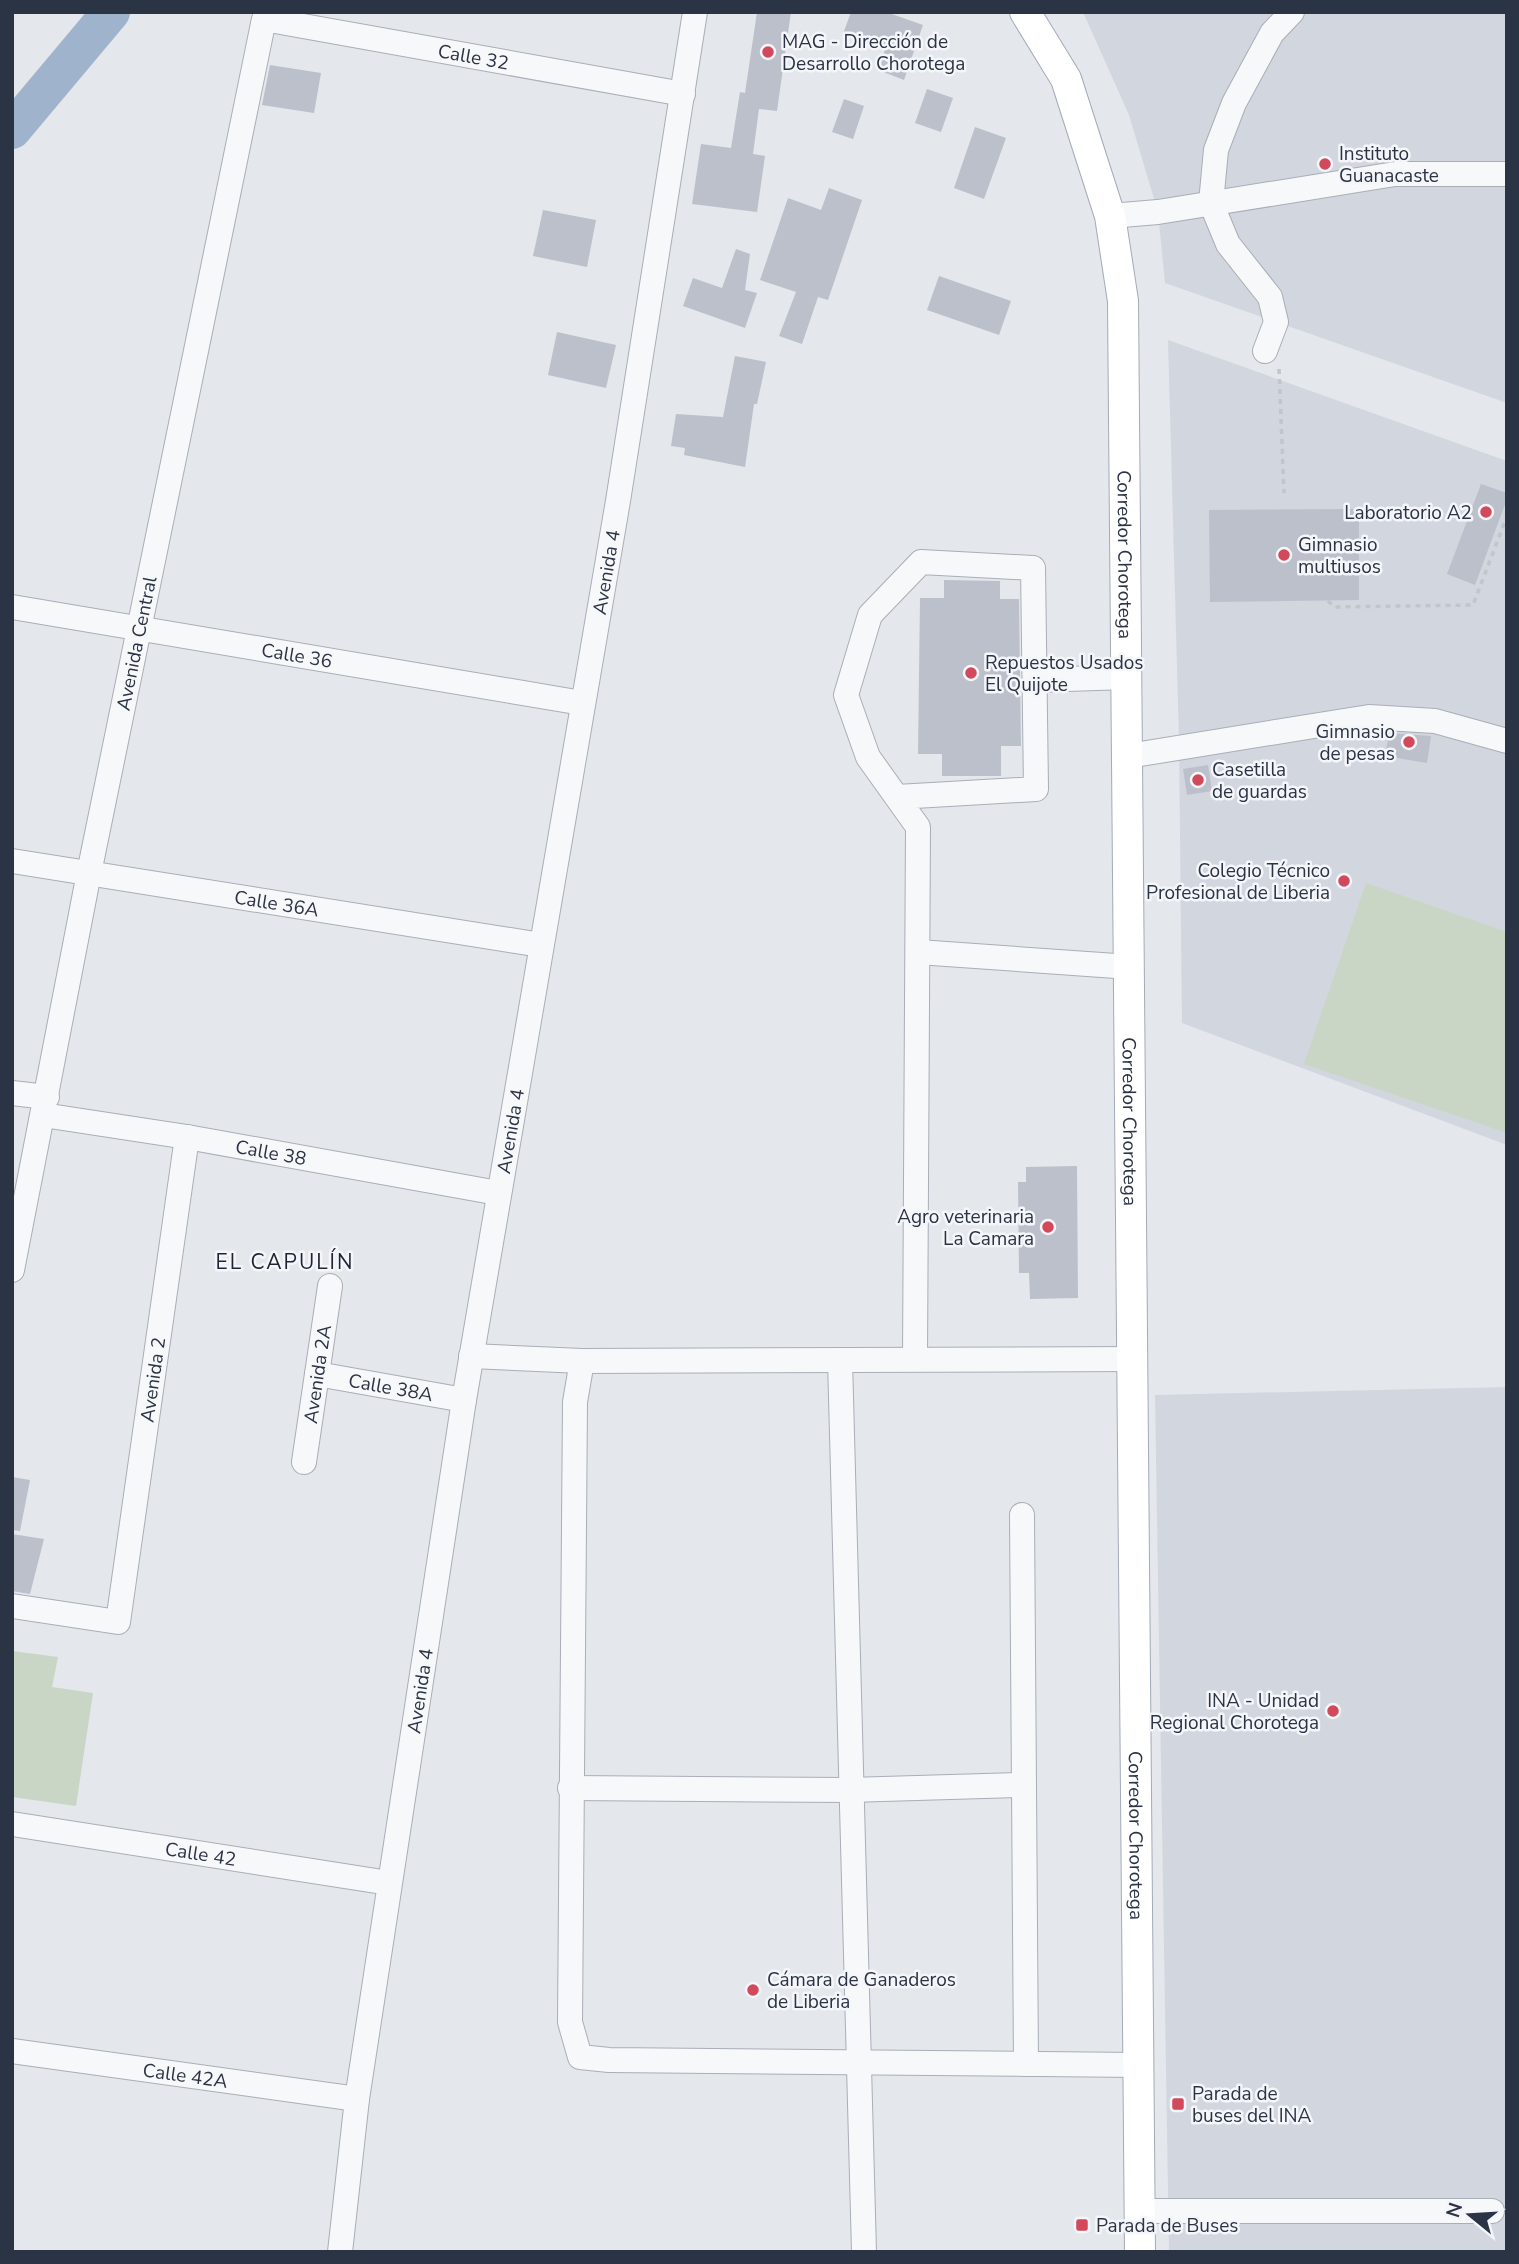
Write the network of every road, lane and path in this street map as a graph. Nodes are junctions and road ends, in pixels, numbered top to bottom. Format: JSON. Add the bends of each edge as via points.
{"nodes":[{"id":1,"x":695,"y":12,"type":"edge"},
{"id":2,"x":1024,"y":12,"type":"edge"},
{"id":3,"x":1292,"y":12,"type":"edge"},
{"id":4,"x":264,"y":19,"type":"joint"},
{"id":5,"x":683,"y":94,"type":"junction"},
{"id":6,"x":1507,"y":174,"type":"edge"},
{"id":7,"x":1211,"y":203,"type":"junction"},
{"id":8,"x":1110,"y":216,"type":"junction"},
{"id":9,"x":1272,"y":354,"type":"joint"},
{"id":10,"x":1284,"y":493,"type":"dead end"},
{"id":11,"x":1507,"y":516,"type":"edge"},
{"id":12,"x":1328,"y":601,"type":"dead end"},
{"id":13,"x":12,"y":607,"type":"edge"},
{"id":14,"x":139,"y":629,"type":"junction"},
{"id":15,"x":1128,"y":677,"type":"junction"},
{"id":16,"x":1035,"y":680,"type":"junction"},
{"id":17,"x":582,"y":703,"type":"junction"},
{"id":18,"x":1507,"y":741,"type":"edge"},
{"id":19,"x":1128,"y":756,"type":"junction"},
{"id":20,"x":897,"y":797,"type":"junction"},
{"id":21,"x":12,"y":861,"type":"edge"},
{"id":22,"x":89,"y":873,"type":"junction"},
{"id":23,"x":541,"y":945,"type":"junction"},
{"id":24,"x":918,"y":952,"type":"junction"},
{"id":25,"x":1130,"y":967,"type":"junction"},
{"id":26,"x":12,"y":1093,"type":"edge"},
{"id":27,"x":45,"y":1106,"type":"junction"},
{"id":28,"x":187,"y":1137,"type":"junction"},
{"id":29,"x":498,"y":1193,"type":"junction"},
{"id":30,"x":12,"y":1270,"type":"edge"},
{"id":31,"x":330,"y":1286,"type":"dead end"},
{"id":32,"x":471,"y":1356,"type":"junction"},
{"id":33,"x":915,"y":1359,"type":"junction"},
{"id":34,"x":1133,"y":1359,"type":"junction"},
{"id":35,"x":840,"y":1360,"type":"junction"},
{"id":36,"x":582,"y":1361,"type":"junction"},
{"id":37,"x":317,"y":1374,"type":"junction"},
{"id":38,"x":464,"y":1401,"type":"junction"},
{"id":39,"x":304,"y":1462,"type":"dead end"},
{"id":40,"x":1023,"y":1515,"type":"dead end"},
{"id":41,"x":12,"y":1606,"type":"edge"},
{"id":42,"x":1022,"y":1785,"type":"junction"},
{"id":43,"x":570,"y":1788,"type":"junction"},
{"id":44,"x":849,"y":1790,"type":"junction"},
{"id":45,"x":12,"y":1824,"type":"edge"},
{"id":46,"x":389,"y":1884,"type":"junction"},
{"id":47,"x":12,"y":2051,"type":"edge"},
{"id":48,"x":859,"y":2062,"type":"junction"},
{"id":49,"x":1026,"y":2064,"type":"junction"},
{"id":50,"x":1138,"y":2065,"type":"junction"},
{"id":51,"x":357,"y":2099,"type":"junction"},
{"id":52,"x":1140,"y":2211,"type":"junction"},
{"id":53,"x":1492,"y":2211,"type":"dead end"},
{"id":54,"x":340,"y":2252,"type":"edge"},
{"id":55,"x":863,"y":2252,"type":"edge"},
{"id":56,"x":1140,"y":2252,"type":"edge"}],
"edges":[{"from":1,"to":5,"type":"street","name":"Avenida 4"},
{"from":2,"to":8,"type":"main road","name":"Corredor Chorotega","via":[[1066,79]]},
{"from":3,"to":7,"type":"street","via":[[1272,33],[1234,103],[1216,150]]},
{"from":4,"to":5,"type":"street","name":"Calle 32"},
{"from":4,"to":14,"type":"street","name":"Avenida Central"},
{"from":5,"to":17,"type":"street","name":"Avenida 4"},
{"from":6,"to":7,"type":"street","via":[[1395,174]]},
{"from":7,"to":8,"type":"street"},
{"from":7,"to":9,"type":"street","via":[[1228,244],[1269,297],[1276,322]]},
{"from":8,"to":15,"type":"main road","name":"Corredor Chorotega","via":[[1124,301]]},
{"from":9,"to":10,"type":"path"},
{"from":11,"to":12,"type":"path","via":[[1473,605],[1334,607]]},
{"from":13,"to":14,"type":"street","name":"Calle 36"},
{"from":14,"to":17,"type":"street","name":"Calle 36"},
{"from":14,"to":22,"type":"street","name":"Avenida Central"},
{"from":15,"to":16,"type":"street"},
{"from":15,"to":19,"type":"main road","name":"Corredor Chorotega"},
{"from":16,"to":20,"type":"street","via":[[1036,789]]},
{"from":16,"to":20,"type":"street","via":[[1033,568],[921,562],[870,615],[846,695],[868,757]]},
{"from":17,"to":23,"type":"street","name":"Avenida 4"},
{"from":18,"to":19,"type":"street","via":[[1435,721],[1368,717]]},
{"from":19,"to":25,"type":"main road","name":"Corredor Chorotega"},
{"from":20,"to":24,"type":"street","via":[[918,827]]},
{"from":21,"to":22,"type":"street","name":"Calle 36A"},
{"from":22,"to":23,"type":"street","name":"Calle 36A"},
{"from":22,"to":27,"type":"street","name":"Avenida Central"},
{"from":23,"to":29,"type":"street","name":"Avenida 4"},
{"from":24,"to":25,"type":"street"},
{"from":24,"to":33,"type":"street"},
{"from":25,"to":34,"type":"main road","name":"Corredor Chorotega"},
{"from":26,"to":27,"type":"street","name":"Calle 38"},
{"from":27,"to":28,"type":"street","name":"Calle 38"},
{"from":27,"to":30,"type":"street","name":"Avenida Central"},
{"from":28,"to":29,"type":"street","name":"Calle 38"},
{"from":28,"to":41,"type":"street","name":"Avenida 2","via":[[117,1622]]},
{"from":29,"to":32,"type":"street","name":"Avenida 4"},
{"from":31,"to":37,"type":"street","name":"Avenida 2A"},
{"from":32,"to":36,"type":"street"},
{"from":32,"to":38,"type":"street","name":"Avenida 4"},
{"from":33,"to":34,"type":"street"},
{"from":33,"to":35,"type":"street"},
{"from":34,"to":50,"type":"main road","name":"Corredor Chorotega"},
{"from":35,"to":36,"type":"street"},
{"from":35,"to":44,"type":"street"},
{"from":36,"to":43,"type":"street","via":[[575,1402]]},
{"from":37,"to":38,"type":"street","name":"Calle 38A"},
{"from":37,"to":39,"type":"street","name":"Avenida 2A"},
{"from":38,"to":46,"type":"street","name":"Avenida 4"},
{"from":40,"to":42,"type":"street"},
{"from":42,"to":44,"type":"street"},
{"from":42,"to":49,"type":"street"},
{"from":43,"to":44,"type":"street"},
{"from":43,"to":48,"type":"street","via":[[570,2022],[580,2057]]},
{"from":44,"to":48,"type":"street"},
{"from":45,"to":46,"type":"street","name":"Calle 42"},
{"from":46,"to":51,"type":"street","name":"Avenida 4"},
{"from":47,"to":51,"type":"street","name":"Calle 42A"},
{"from":48,"to":49,"type":"street"},
{"from":48,"to":55,"type":"street"},
{"from":49,"to":50,"type":"street"},
{"from":50,"to":52,"type":"main road","name":"Corredor Chorotega"},
{"from":51,"to":54,"type":"street","name":"Avenida 4"},
{"from":52,"to":53,"type":"street"},
{"from":52,"to":56,"type":"main road","name":"Corredor Chorotega"}]}
